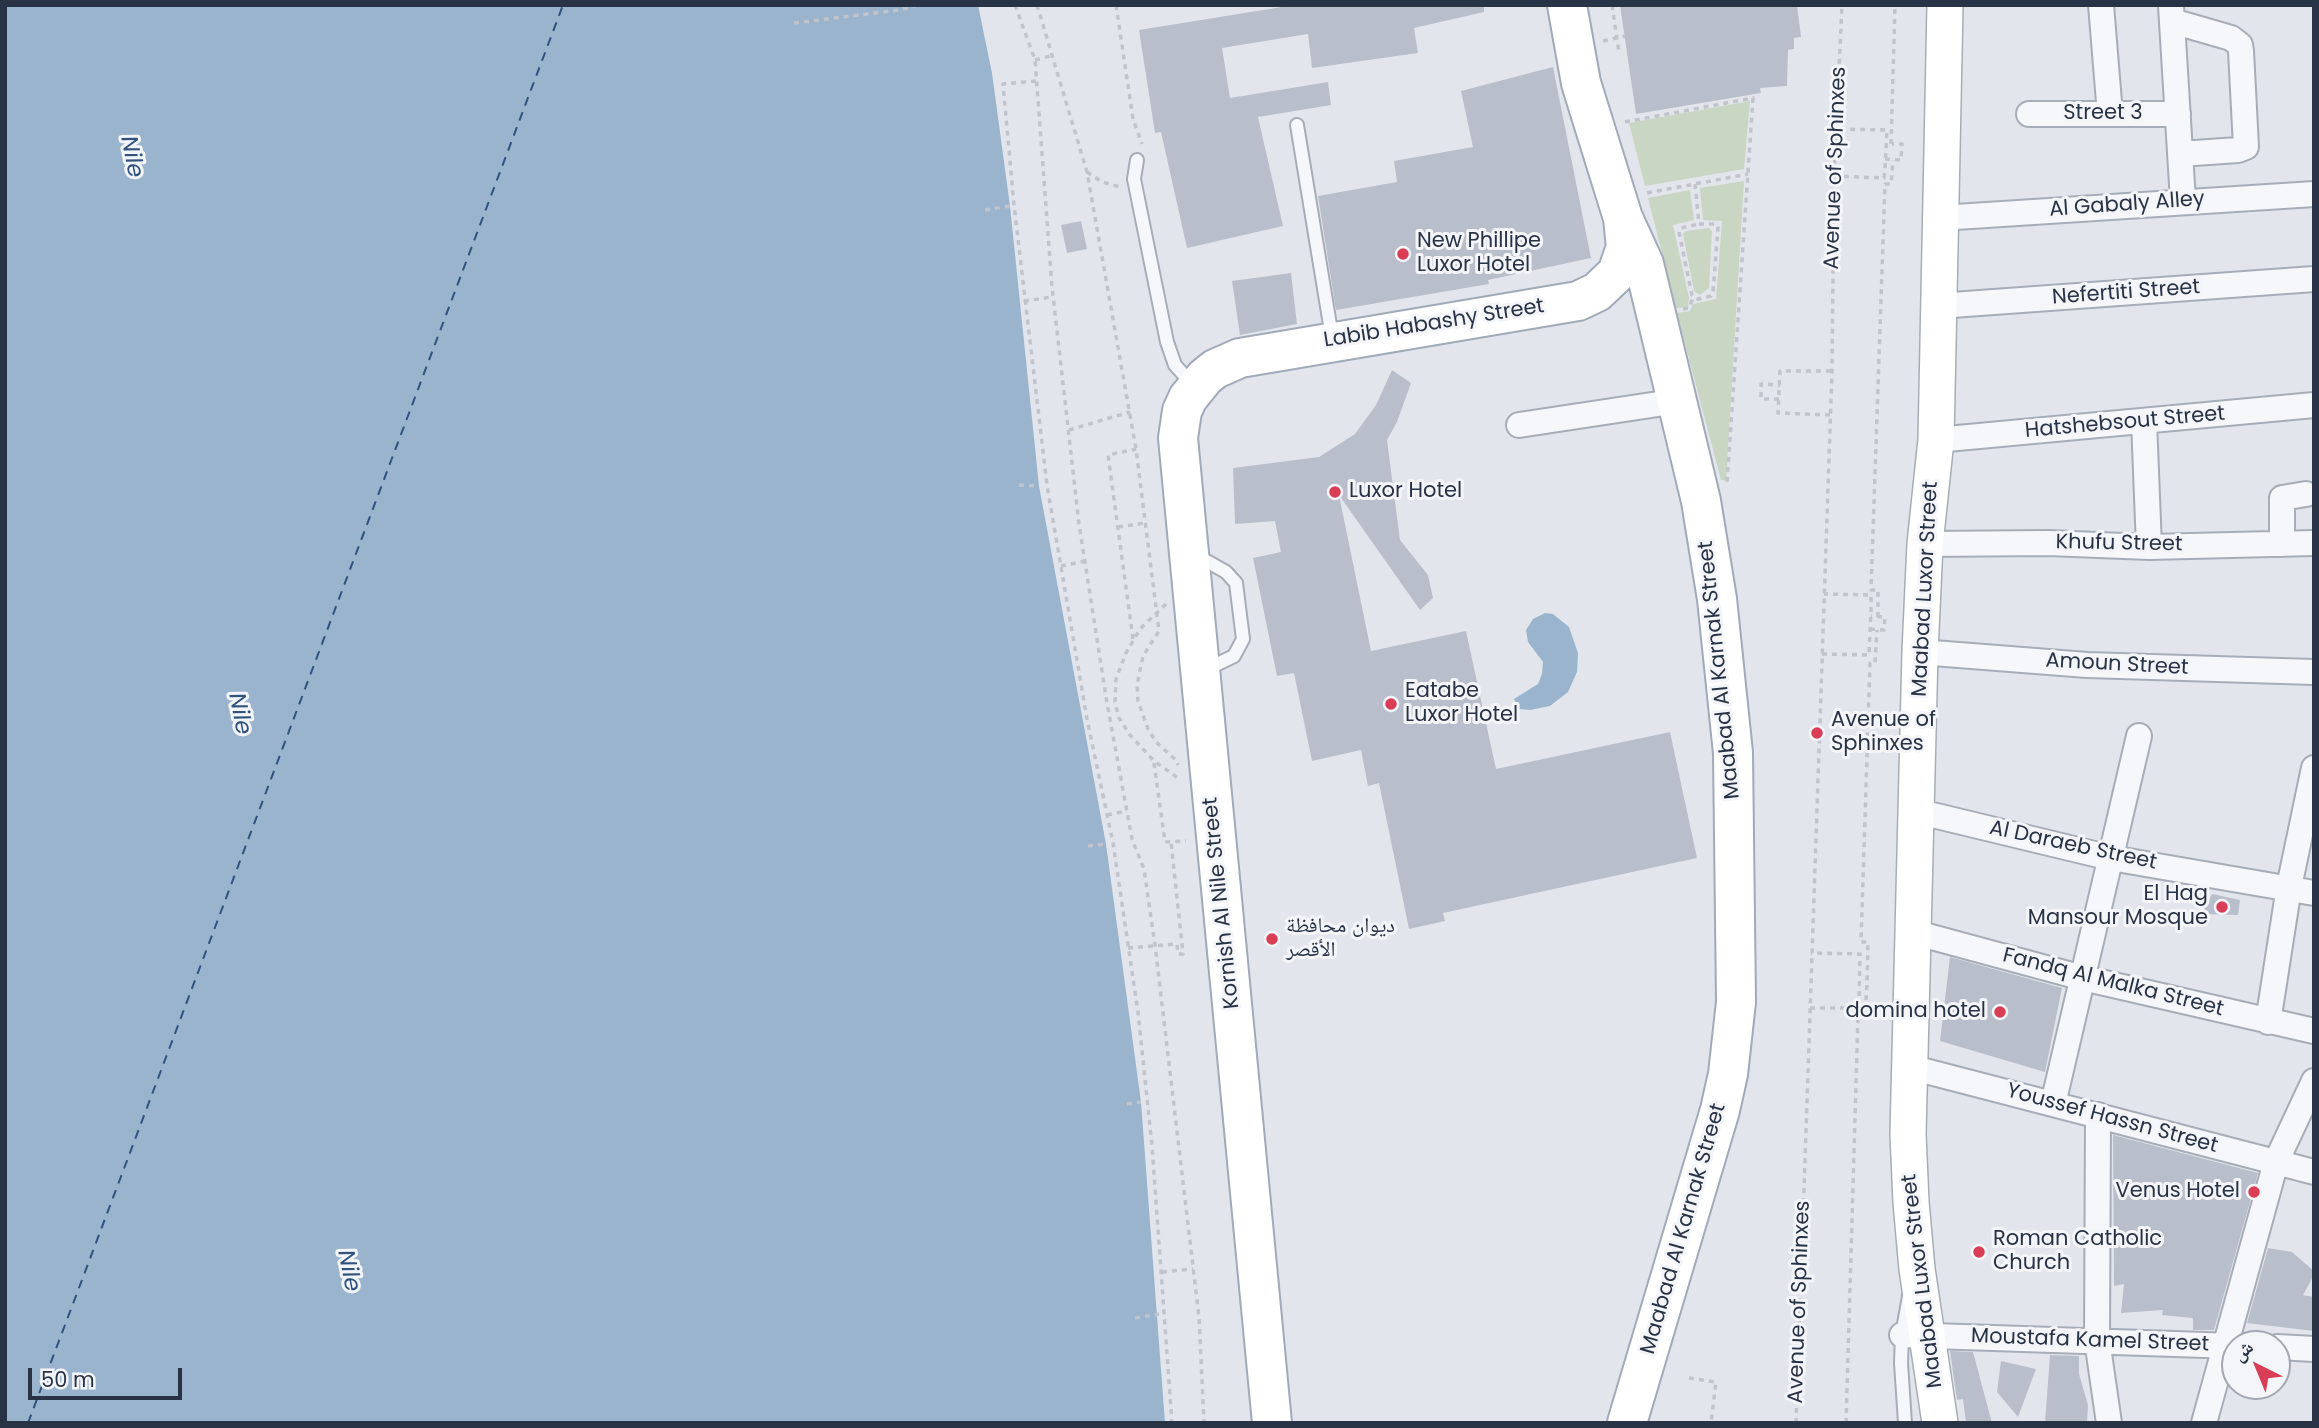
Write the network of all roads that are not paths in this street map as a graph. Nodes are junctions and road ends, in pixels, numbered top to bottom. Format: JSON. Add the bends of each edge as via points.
{"nodes":[{"id":1,"x":1567,"y":5,"type":"edge"},
{"id":2,"x":1945,"y":5,"type":"edge"},
{"id":3,"x":2101,"y":5,"type":"edge"},
{"id":4,"x":2172,"y":13,"type":"edge"},
{"id":5,"x":2029,"y":114,"type":"dead end"},
{"id":6,"x":2110,"y":114,"type":"junction"},
{"id":7,"x":2178,"y":114,"type":"junction"},
{"id":8,"x":1297,"y":125,"type":"dead end"},
{"id":9,"x":2180,"y":154,"type":"junction"},
{"id":10,"x":1137,"y":160,"type":"road end"},
{"id":11,"x":2314,"y":194,"type":"edge"},
{"id":12,"x":2183,"y":201,"type":"junction"},
{"id":13,"x":1620,"y":208,"type":"junction"},
{"id":14,"x":1940,"y":218,"type":"junction"},
{"id":15,"x":2314,"y":279,"type":"edge"},
{"id":16,"x":1578,"y":301,"type":"junction"},
{"id":17,"x":1938,"y":306,"type":"junction"},
{"id":18,"x":1659,"y":320,"type":"junction"},
{"id":19,"x":1332,"y":341,"type":"junction"},
{"id":20,"x":1195,"y":387,"type":"junction"},
{"id":21,"x":1678,"y":401,"type":"junction"},
{"id":22,"x":2314,"y":405,"type":"edge"},
{"id":23,"x":2144,"y":421,"type":"junction"},
{"id":24,"x":1519,"y":425,"type":"dead end"},
{"id":25,"x":1936,"y":440,"type":"junction"},
{"id":26,"x":2306,"y":494,"type":"dead end"},
{"id":27,"x":2314,"y":543,"type":"edge"},
{"id":28,"x":1925,"y":544,"type":"junction"},
{"id":29,"x":2282,"y":544,"type":"junction"},
{"id":30,"x":2149,"y":547,"type":"junction"},
{"id":31,"x":1920,"y":652,"type":"junction"},
{"id":32,"x":2314,"y":672,"type":"edge"},
{"id":33,"x":2139,"y":736,"type":"dead end"},
{"id":34,"x":2314,"y":768,"type":"edge"},
{"id":35,"x":1916,"y":811,"type":"junction"},
{"id":36,"x":2111,"y":858,"type":"junction"},
{"id":37,"x":2289,"y":887,"type":"junction"},
{"id":38,"x":2314,"y":892,"type":"edge"},
{"id":39,"x":1913,"y":932,"type":"junction"},
{"id":40,"x":2083,"y":978,"type":"junction"},
{"id":41,"x":2268,"y":1022,"type":"junction"},
{"id":42,"x":2314,"y":1031,"type":"edge"},
{"id":43,"x":1910,"y":1067,"type":"junction"},
{"id":44,"x":2314,"y":1081,"type":"edge"},
{"id":45,"x":2053,"y":1104,"type":"junction"},
{"id":46,"x":2098,"y":1115,"type":"junction"},
{"id":47,"x":2276,"y":1162,"type":"junction"},
{"id":48,"x":2314,"y":1172,"type":"edge"},
{"id":49,"x":2234,"y":1330,"type":"edge"},
{"id":50,"x":1915,"y":1336,"type":"junction"},
{"id":51,"x":2097,"y":1340,"type":"junction"},
{"id":52,"x":2221,"y":1345,"type":"edge"},
{"id":53,"x":2291,"y":1348,"type":"edge"},
{"id":54,"x":2314,"y":1349,"type":"edge"},
{"id":55,"x":2221,"y":1372,"type":"edge"},
{"id":56,"x":1272,"y":1423,"type":"edge"},
{"id":57,"x":1627,"y":1423,"type":"edge"},
{"id":58,"x":1905,"y":1423,"type":"edge"},
{"id":59,"x":1940,"y":1423,"type":"edge"},
{"id":60,"x":2109,"y":1423,"type":"edge"},
{"id":61,"x":2204,"y":1423,"type":"edge"}],
"edges":[{"from":1,"to":13,"type":"main road","name":"Maabad Al Karnak Street","via":[[1581,83]]},
{"from":2,"to":14,"type":"main road","name":"Maabad Luxor Street"},
{"from":3,"to":6,"type":"street"},
{"from":4,"to":7,"type":"street"},
{"from":4,"to":9,"type":"street","via":[[2236,41],[2241,51],[2244,103],[2246,147]]},
{"from":5,"to":6,"type":"street","name":"Street 3"},
{"from":6,"to":7,"type":"street","name":"Street 3"},
{"from":7,"to":9,"type":"street"},
{"from":8,"to":19,"type":"lane"},
{"from":9,"to":12,"type":"street"},
{"from":10,"to":20,"type":"lane","via":[[1136,188],[1170,354]]},
{"from":11,"to":12,"type":"street","name":"Al Gabaly Alley"},
{"from":12,"to":14,"type":"street","name":"Al Gabaly Alley"},
{"from":13,"to":16,"type":"main road","name":"Labib Habashy Street","via":[[1626,247],[1617,273],[1597,292]]},
{"from":13,"to":18,"type":"main road","name":"Maabad Al Karnak Street","via":[[1644,264]]},
{"from":14,"to":17,"type":"main road","name":"Maabad Luxor Street"},
{"from":15,"to":17,"type":"street","name":"Nefertiti Street"},
{"from":16,"to":18,"type":"main road","via":[[1624,305]]},
{"from":16,"to":19,"type":"main road","name":"Labib Habashy Street"},
{"from":17,"to":25,"type":"main road","name":"Maabad Luxor Street"},
{"from":18,"to":21,"type":"main road","name":"Maabad Al Karnak Street"},
{"from":19,"to":20,"type":"main road","name":"Labib Habashy Street","via":[[1240,358],[1215,369]]},
{"from":20,"to":56,"type":"main road","name":"Kornish Al Nile Street","via":[[1182,411],[1178,438],[1201,672],[1191,788]]},
{"from":21,"to":24,"type":"street"},
{"from":21,"to":57,"type":"main road","name":"Maabad Al Karnak Street","via":[[1702,501],[1733,754],[1733,1038],[1720,1110]]},
{"from":22,"to":23,"type":"street","name":"Hatshebsout Street"},
{"from":23,"to":25,"type":"street","name":"Hatshebsout Street"},
{"from":23,"to":30,"type":"street"},
{"from":25,"to":28,"type":"main road","name":"Maabad Luxor Street"},
{"from":26,"to":29,"type":"street","via":[[2281,498]]},
{"from":27,"to":29,"type":"street","name":"Khufu Street"},
{"from":28,"to":30,"type":"street","name":"Khufu Street","via":[[2048,542]]},
{"from":28,"to":31,"type":"main road","name":"Maabad Luxor Street"},
{"from":29,"to":30,"type":"street","name":"Khufu Street"},
{"from":31,"to":32,"type":"street","name":"Amoun Street","via":[[2087,665]]},
{"from":31,"to":35,"type":"main road","name":"Maabad Luxor Street"},
{"from":33,"to":36,"type":"street"},
{"from":34,"to":37,"type":"street"},
{"from":35,"to":36,"type":"street","name":"Al Daraeb Street"},
{"from":35,"to":39,"type":"main road","name":"Maabad Luxor Street"},
{"from":36,"to":37,"type":"street","name":"Al Daraeb Street"},
{"from":36,"to":40,"type":"street"},
{"from":37,"to":38,"type":"street","name":"Al Daraeb Street"},
{"from":37,"to":41,"type":"street"},
{"from":39,"to":40,"type":"street","name":"Fandq Al Malka Street"},
{"from":39,"to":43,"type":"main road","name":"Maabad Luxor Street"},
{"from":40,"to":41,"type":"street","name":"Fandq Al Malka Street"},
{"from":40,"to":45,"type":"street"},
{"from":41,"to":42,"type":"street","name":"Fandq Al Malka Street"},
{"from":43,"to":45,"type":"street","name":"Youssef Hassn Street"},
{"from":43,"to":50,"type":"main road","name":"Maabad Luxor Street"},
{"from":44,"to":47,"type":"street"},
{"from":45,"to":46,"type":"street","name":"Youssef Hassn Street"},
{"from":46,"to":47,"type":"street","name":"Youssef Hassn Street"},
{"from":46,"to":51,"type":"street"},
{"from":47,"to":48,"type":"street","name":"Youssef Hassn Street"},
{"from":47,"to":49,"type":"street"},
{"from":50,"to":51,"type":"street","name":"Moustafa Kamel Street"},
{"from":50,"to":58,"type":"lane","via":[[1901,1363]]},
{"from":50,"to":59,"type":"main road","name":"Maabad Luxor Street"},
{"from":51,"to":52,"type":"street","name":"Moustafa Kamel Street"},
{"from":51,"to":60,"type":"street"},
{"from":53,"to":54,"type":"street"},
{"from":55,"to":61,"type":"street"}]}
